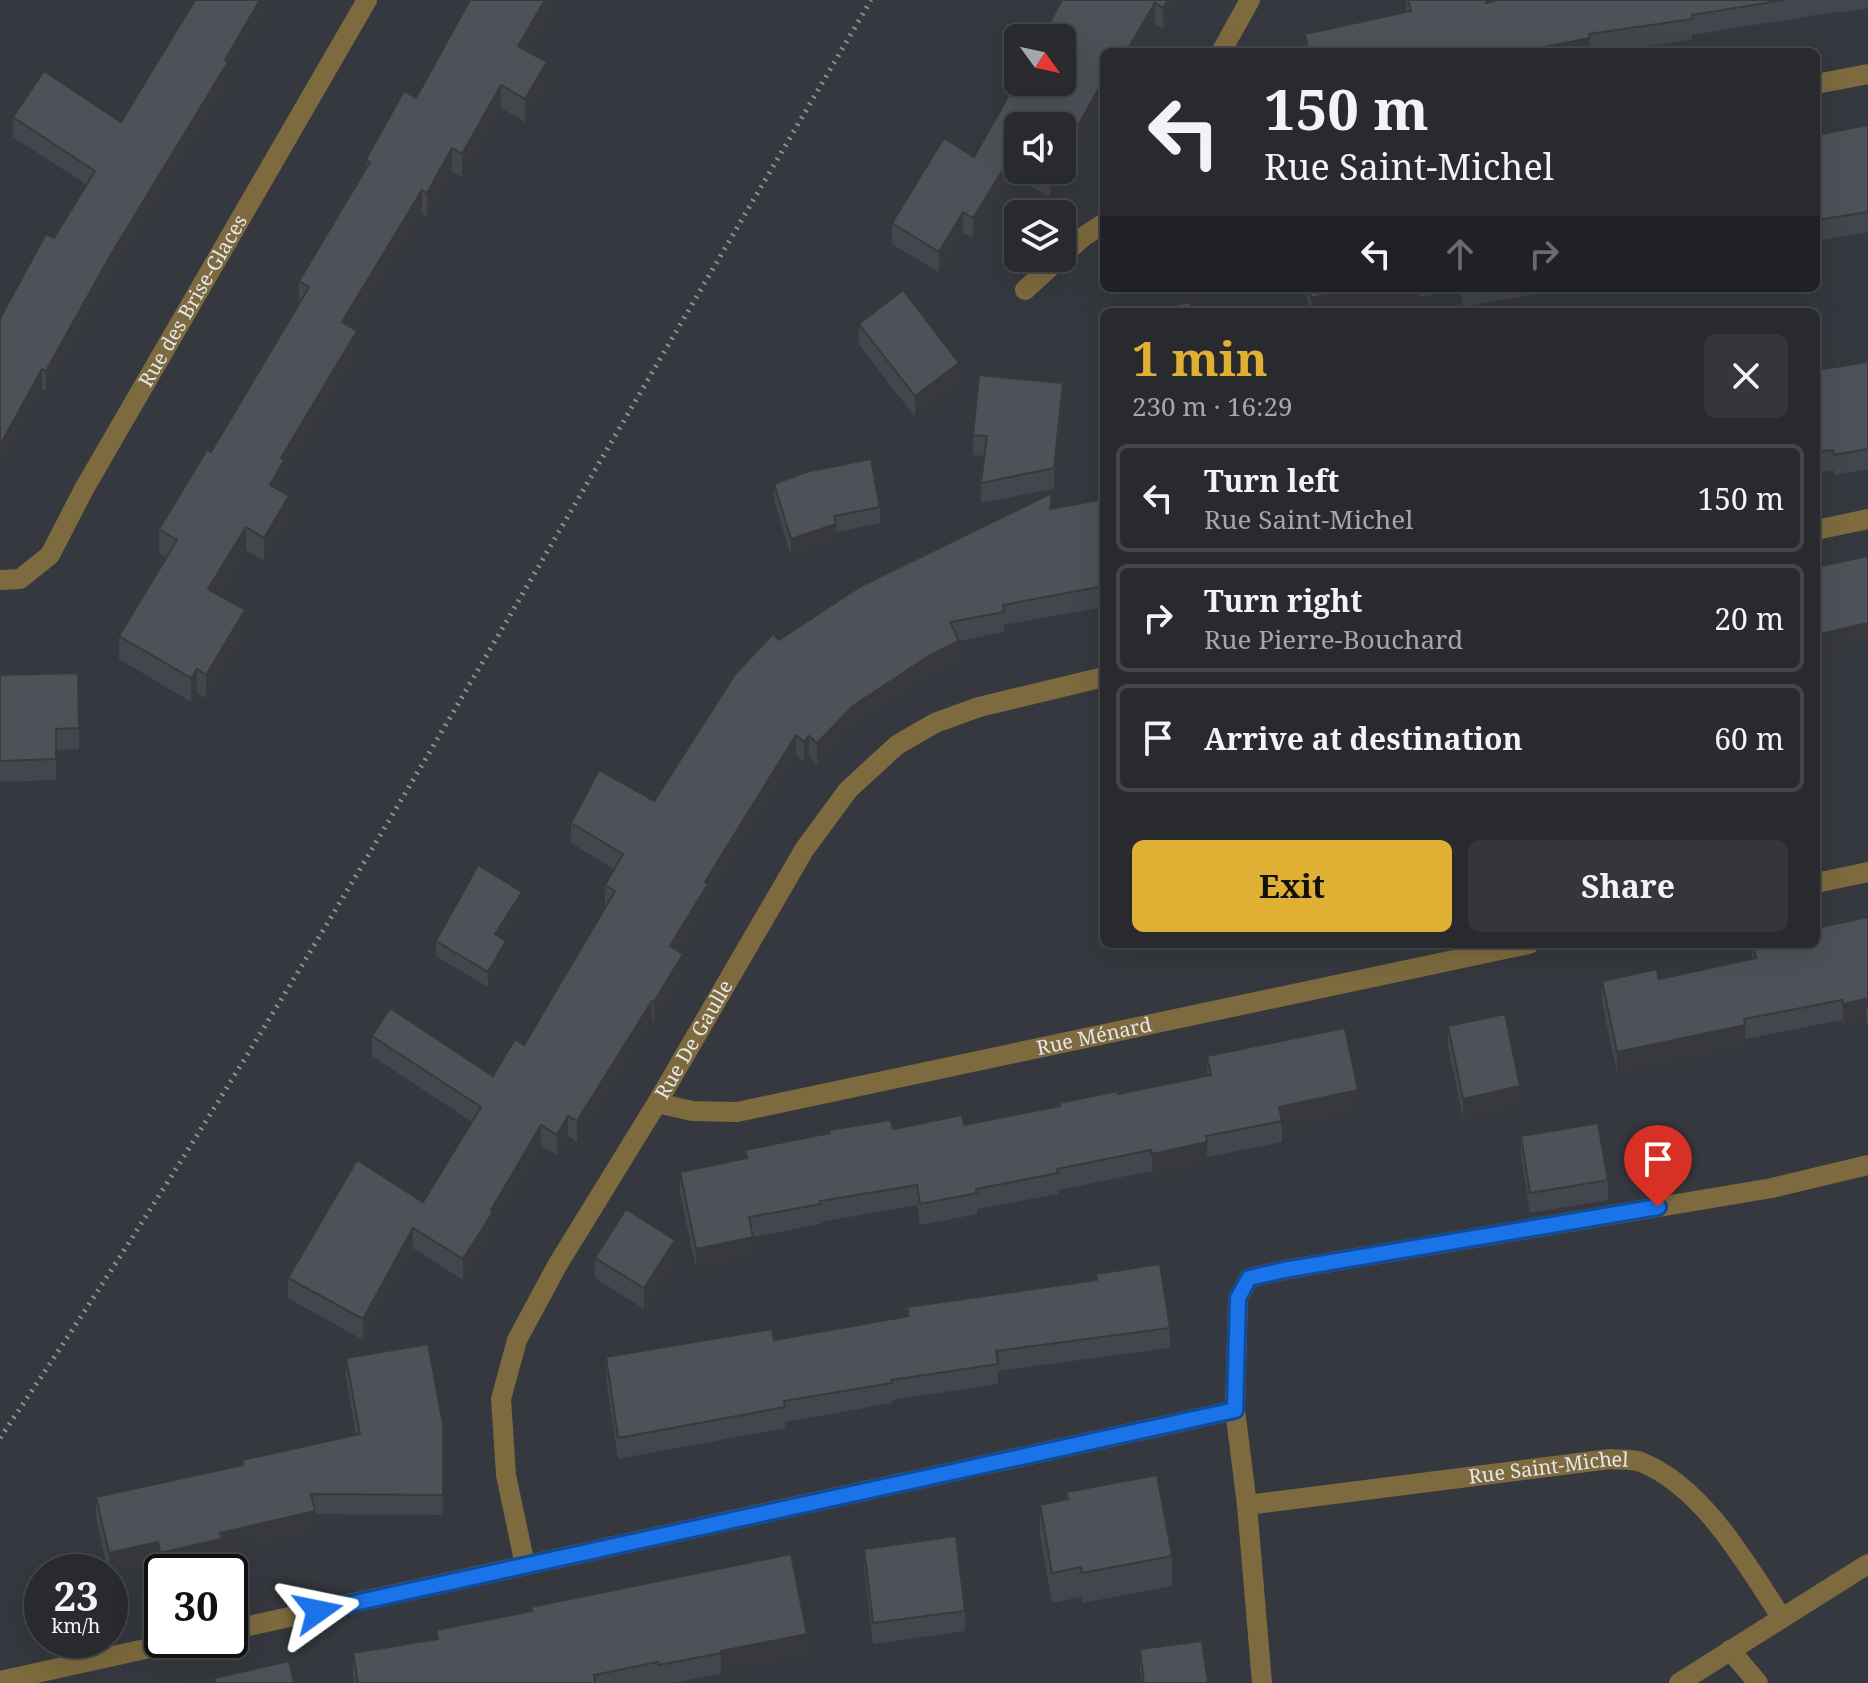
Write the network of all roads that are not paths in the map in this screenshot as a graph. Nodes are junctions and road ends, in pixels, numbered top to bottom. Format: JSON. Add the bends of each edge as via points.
{"nodes":[{"id":1,"x":367,"y":0,"type":"edge"},
{"id":2,"x":1250,"y":0,"type":"edge"},
{"id":3,"x":1223,"y":48,"type":"edge"},
{"id":4,"x":1868,"y":74,"type":"edge"},
{"id":5,"x":1820,"y":83,"type":"edge"},
{"id":6,"x":1100,"y":226,"type":"edge"},
{"id":7,"x":1076,"y":245,"type":"edge"},
{"id":8,"x":1045,"y":272,"type":"edge"},
{"id":9,"x":1025,"y":290,"type":"dead end"},
{"id":10,"x":1868,"y":519,"type":"edge"},
{"id":11,"x":1820,"y":529,"type":"edge"},
{"id":12,"x":0,"y":580,"type":"edge"},
{"id":13,"x":1100,"y":678,"type":"edge"},
{"id":14,"x":1868,"y":872,"type":"edge"},
{"id":15,"x":1820,"y":882,"type":"edge"},
{"id":16,"x":1510,"y":948,"type":"edge"},
{"id":17,"x":657,"y":1103,"type":"junction"},
{"id":18,"x":1868,"y":1165,"type":"edge"},
{"id":19,"x":1235,"y":1410,"type":"junction"},
{"id":20,"x":1247,"y":1505,"type":"junction"},
{"id":21,"x":1868,"y":1564,"type":"edge"},
{"id":22,"x":525,"y":1565,"type":"junction"},
{"id":23,"x":1781,"y":1617,"type":"junction"},
{"id":24,"x":248,"y":1626,"type":"edge"},
{"id":25,"x":144,"y":1649,"type":"edge"},
{"id":26,"x":1730,"y":1650,"type":"junction"},
{"id":27,"x":0,"y":1681,"type":"edge"},
{"id":28,"x":1262,"y":1683,"type":"edge"},
{"id":29,"x":1679,"y":1683,"type":"edge"},
{"id":30,"x":1758,"y":1683,"type":"edge"}],
"edges":[{"from":1,"to":12,"type":"street","name":"Rue des Brise-Glaces","via":[[50,555],[20,579]]},
{"from":2,"to":3,"type":"street"},
{"from":4,"to":5,"type":"street"},
{"from":6,"to":7,"type":"street"},
{"from":8,"to":9,"type":"street"},
{"from":10,"to":11,"type":"street"},
{"from":13,"to":17,"type":"street","name":"Rue De Gaulle","via":[[935,723],[897,745],[848,790],[804,850]]},
{"from":14,"to":15,"type":"street"},
{"from":16,"to":17,"type":"street","name":"Rue Ménard","via":[[737,1112],[692,1111]]},
{"from":17,"to":22,"type":"street","name":"Rue De Gaulle","via":[[517,1340],[501,1399],[506,1475]]},
{"from":18,"to":19,"type":"street","via":[[1772,1188],[1249,1278],[1238,1298]]},
{"from":19,"to":20,"type":"street"},
{"from":19,"to":22,"type":"street"},
{"from":20,"to":23,"type":"street","name":"Rue Saint-Michel","via":[[1610,1459],[1637,1461],[1684,1488],[1736,1549]]},
{"from":20,"to":28,"type":"street"},
{"from":21,"to":23,"type":"street"},
{"from":22,"to":24,"type":"street"},
{"from":23,"to":26,"type":"street"},
{"from":25,"to":27,"type":"street"},
{"from":26,"to":29,"type":"street"},
{"from":26,"to":30,"type":"street"}]}
